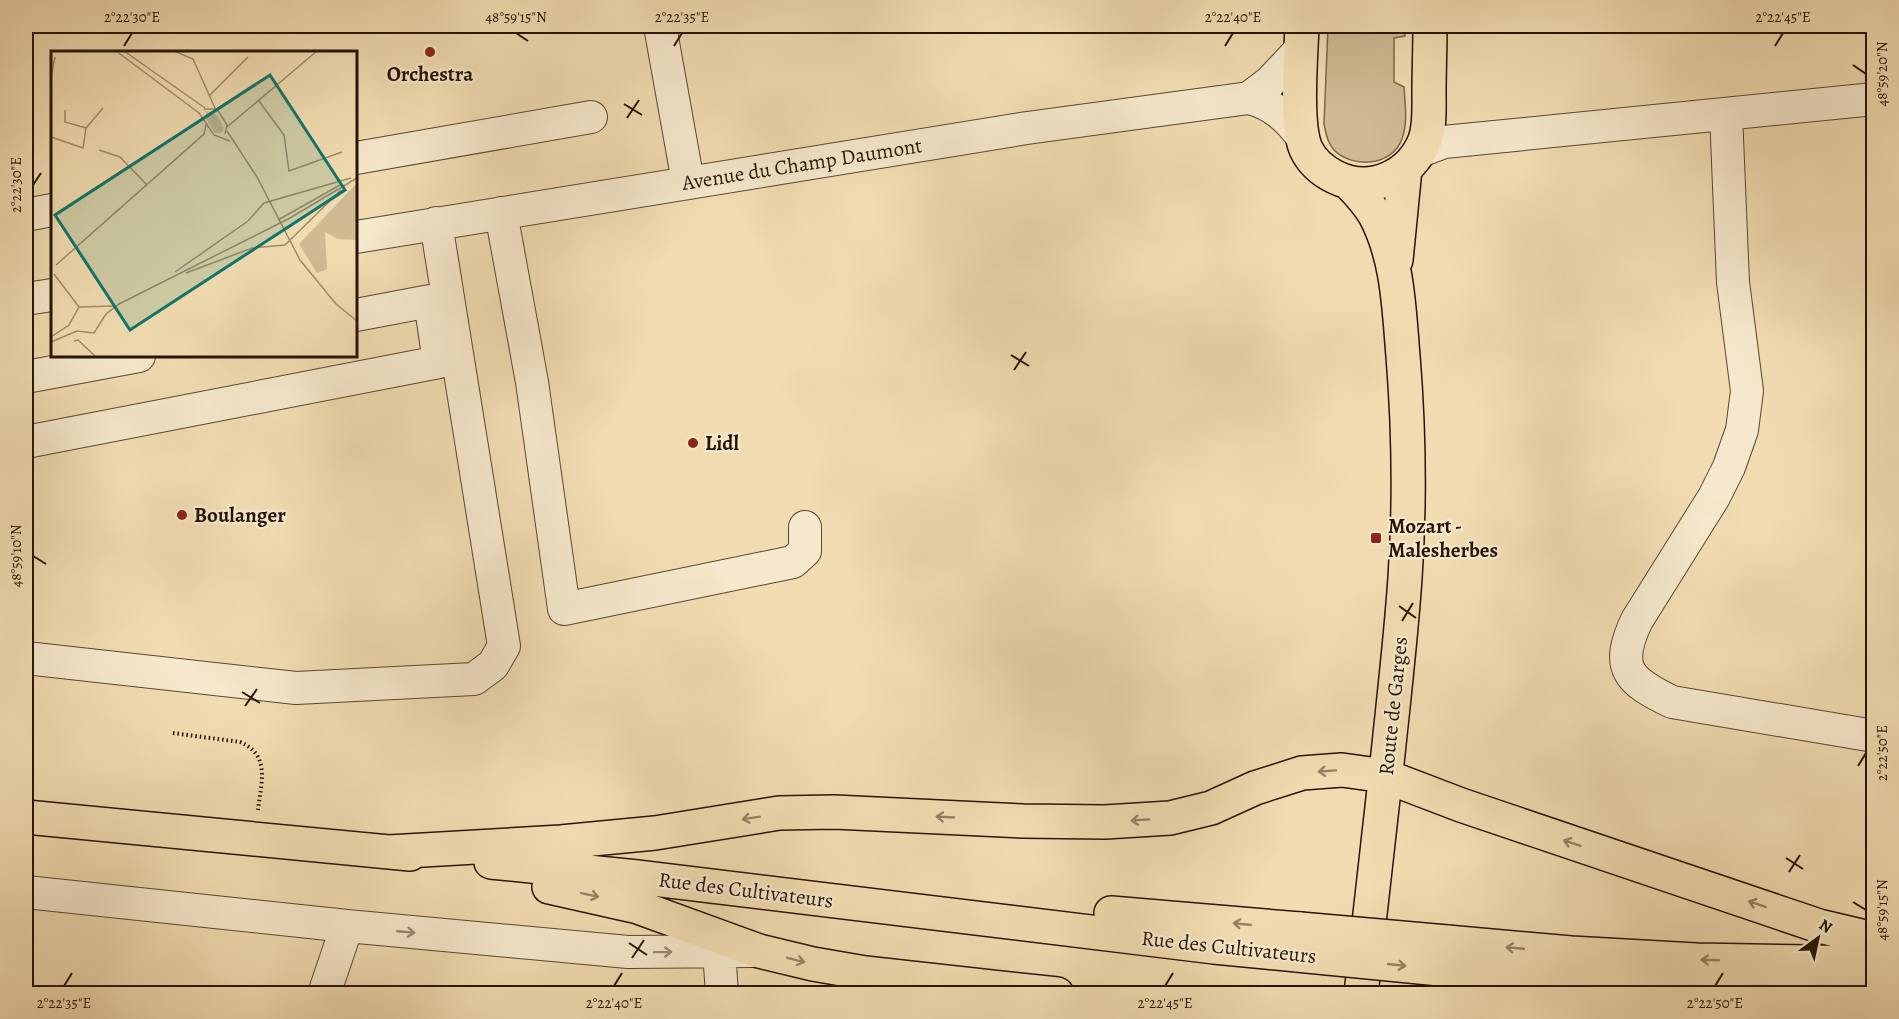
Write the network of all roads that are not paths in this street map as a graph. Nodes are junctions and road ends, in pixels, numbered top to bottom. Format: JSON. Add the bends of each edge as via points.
{"nodes":[{"id":1,"x":660,"y":26,"type":"edge"},
{"id":2,"x":1430,"y":26,"type":"edge"},
{"id":3,"x":1301,"y":37,"type":"edge"},
{"id":4,"x":1249,"y":98,"type":"junction"},
{"id":5,"x":1874,"y":99,"type":"edge"},
{"id":6,"x":1726,"y":114,"type":"junction"},
{"id":7,"x":591,"y":117,"type":"dead end"},
{"id":8,"x":1303,"y":138,"type":"junction"},
{"id":9,"x":1424,"y":147,"type":"junction"},
{"id":10,"x":357,"y":158,"type":"edge"},
{"id":11,"x":688,"y":182,"type":"junction"},
{"id":12,"x":1349,"y":183,"type":"junction"},
{"id":13,"x":51,"y":210,"type":"edge"},
{"id":14,"x":501,"y":213,"type":"junction"},
{"id":15,"x":26,"y":215,"type":"edge"},
{"id":16,"x":436,"y":224,"type":"junction"},
{"id":17,"x":357,"y":237,"type":"edge"},
{"id":18,"x":1395,"y":274,"type":"junction"},
{"id":19,"x":51,"y":295,"type":"edge"},
{"id":20,"x":26,"y":299,"type":"edge"},
{"id":21,"x":357,"y":315,"type":"edge"},
{"id":22,"x":126,"y":357,"type":"edge"},
{"id":23,"x":101,"y":359,"type":"edge"},
{"id":24,"x":330,"y":369,"type":"edge"},
{"id":25,"x":26,"y":377,"type":"edge"},
{"id":26,"x":26,"y":442,"type":"edge"},
{"id":27,"x":805,"y":527,"type":"dead end"},
{"id":28,"x":26,"y":658,"type":"edge"},
{"id":29,"x":1874,"y":736,"type":"edge"},
{"id":30,"x":1385,"y":776,"type":"junction"},
{"id":31,"x":28,"y":816,"type":"edge"},
{"id":32,"x":389,"y":852,"type":"junction"},
{"id":33,"x":26,"y":892,"type":"edge"},
{"id":34,"x":347,"y":926,"type":"junction"},
{"id":35,"x":1874,"y":939,"type":"edge"},
{"id":36,"x":719,"y":951,"type":"junction"},
{"id":37,"x":759,"y":951,"type":"junction"},
{"id":38,"x":1448,"y":956,"type":"junction"},
{"id":39,"x":1874,"y":963,"type":"edge"},
{"id":40,"x":1874,"y":991,"type":"edge"},
{"id":41,"x":324,"y":993,"type":"edge"},
{"id":42,"x":722,"y":993,"type":"edge"},
{"id":43,"x":1057,"y":993,"type":"edge"},
{"id":44,"x":1361,"y":993,"type":"edge"}],
"edges":[{"from":1,"to":11,"type":"street"},
{"from":2,"to":9,"type":"main road","name":"Route de Garges"},
{"from":3,"to":4,"type":"street","via":[[1270,82]]},
{"from":3,"to":8,"type":"main road"},
{"from":4,"to":8,"type":"street","via":[[1281,113]]},
{"from":4,"to":11,"type":"street","name":"Avenue du Champ Daumont","via":[[1027,128]]},
{"from":5,"to":6,"type":"street"},
{"from":6,"to":9,"type":"street"},
{"from":6,"to":29,"type":"street","via":[[1733,282],[1747,391],[1742,430],[1730,467],[1637,620],[1624,657],[1629,672],[1645,689],[1672,702]]},
{"from":7,"to":10,"type":"street"},
{"from":8,"to":12,"type":"main road","via":[[1319,167]]},
{"from":9,"to":12,"type":"main road","via":[[1387,180]]},
{"from":9,"to":18,"type":"main road","name":"Route de Garges"},
{"from":11,"to":14,"type":"street","name":"Avenue du Champ Daumont"},
{"from":12,"to":18,"type":"main road","name":"Route de Garges","via":[[1375,215]]},
{"from":13,"to":15,"type":"street"},
{"from":14,"to":16,"type":"street","name":"Avenue du Champ Daumont"},
{"from":14,"to":27,"type":"street","via":[[532,382],[564,609],[793,562],[805,551]]},
{"from":16,"to":17,"type":"street","name":"Avenue du Champ Daumont"},
{"from":16,"to":28,"type":"street","via":[[504,646],[493,665],[474,679],[296,688]]},
{"from":18,"to":30,"type":"main road","name":"Route de Garges","via":[[1406,389],[1407,532]]},
{"from":19,"to":20,"type":"street"},
{"from":21,"to":24,"type":"street","via":[[430,301],[439,362]]},
{"from":22,"to":23,"type":"street"},
{"from":23,"to":25,"type":"street"},
{"from":24,"to":26,"type":"street"},
{"from":30,"to":32,"type":"main road","one_way":true,"via":[[1342,770],[1302,773],[1211,808],[1170,818],[1023,821],[779,813],[656,833]]},
{"from":35,"to":30,"type":"main road","one_way":true,"via":[[1819,926]]},
{"from":30,"to":44,"type":"main road","name":"Route de Garges"},
{"from":31,"to":32,"type":"main road"},
{"from":32,"to":37,"type":"main road","one_way":true,"via":[[638,907]]},
{"from":32,"to":38,"type":"main road","name":"Rue des Cultivateurs","bridge":true,"via":[[637,877],[1216,921],[1299,942]]},
{"from":33,"to":34,"type":"street"},
{"from":34,"to":36,"type":"street","one_way":true,"via":[[628,952]]},
{"from":34,"to":41,"type":"street"},
{"from":36,"to":37,"type":"street"},
{"from":36,"to":42,"type":"street"},
{"from":37,"to":43,"type":"main road","one_way":true,"via":[[865,973]]},
{"from":39,"to":38,"type":"main road","name":"Rue des Cultivateurs","one_way":true,"via":[[1571,953]]},
{"from":38,"to":40,"type":"main road","name":"Rue des Cultivateurs","via":[[1552,979]]}]}
